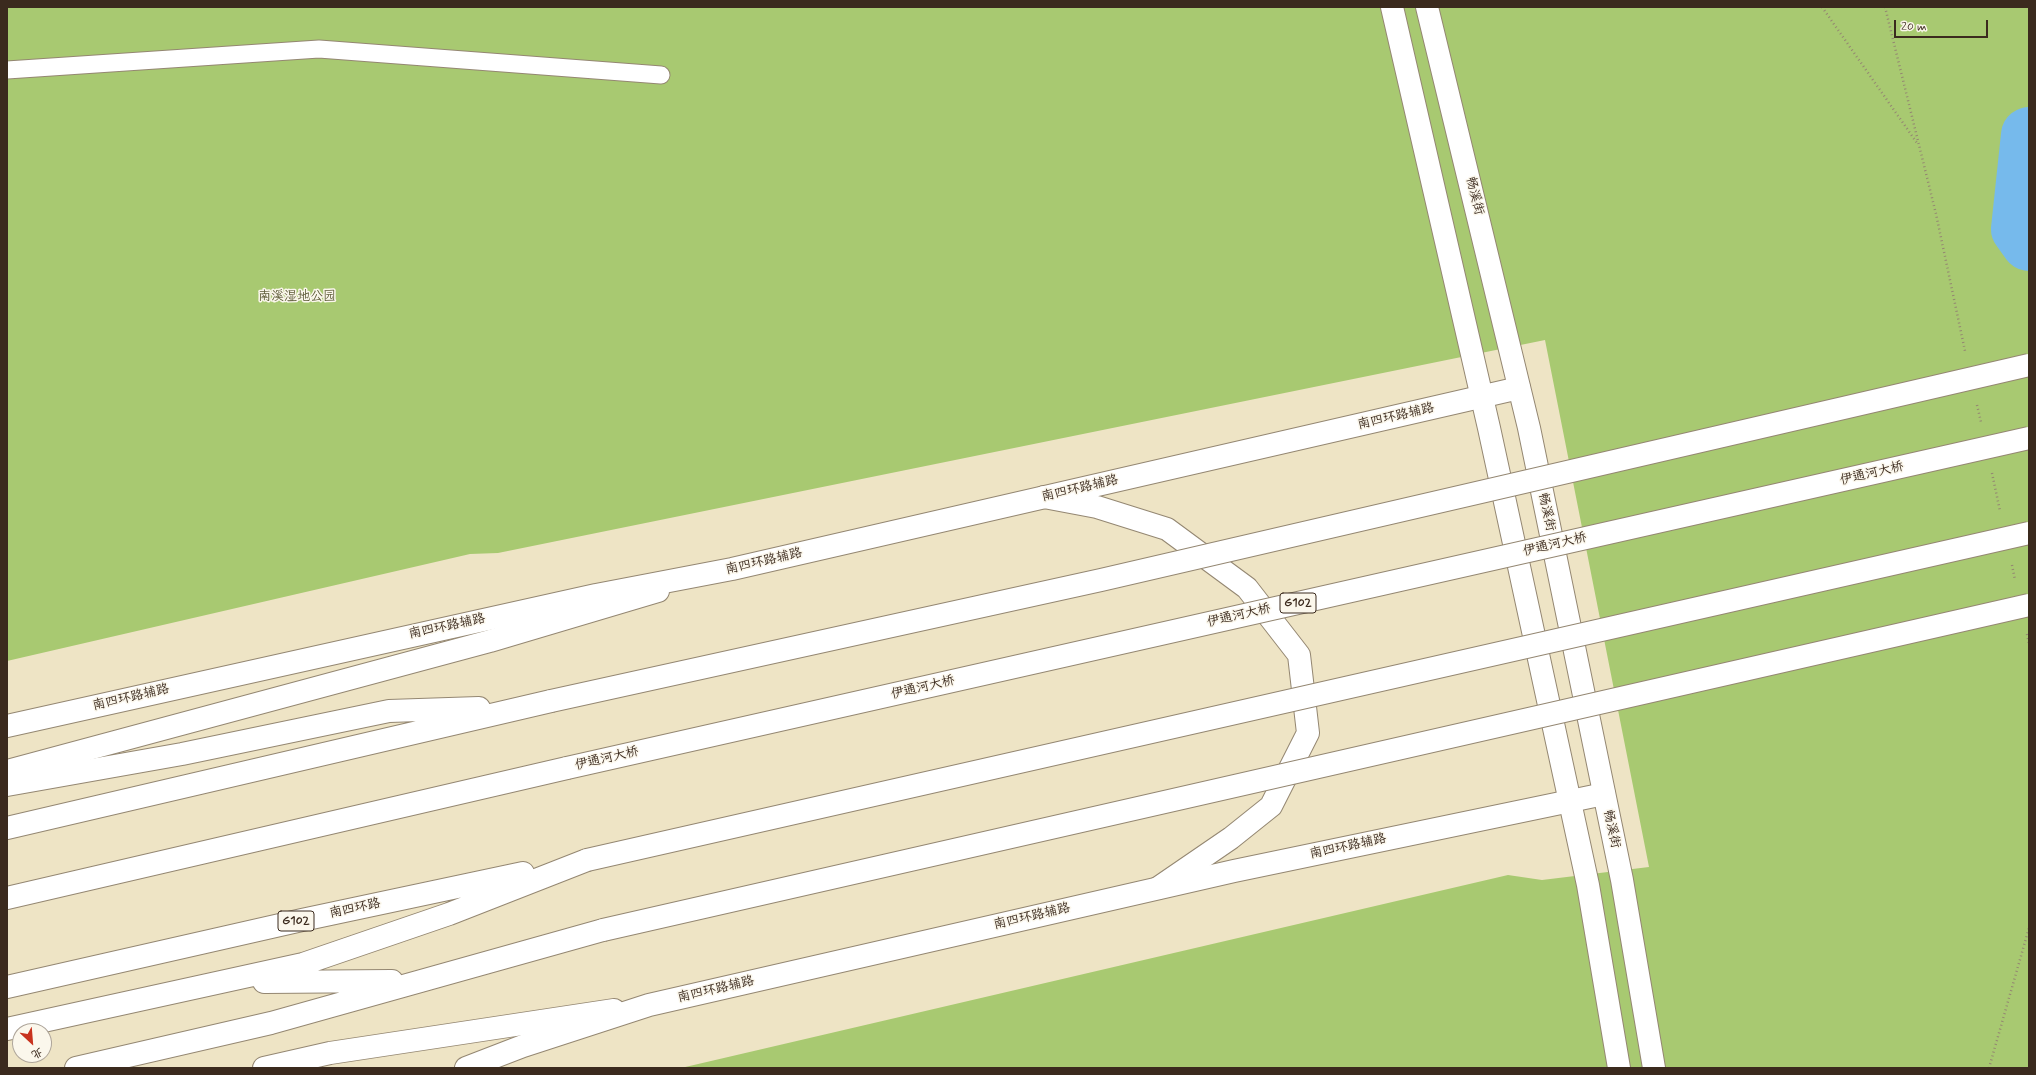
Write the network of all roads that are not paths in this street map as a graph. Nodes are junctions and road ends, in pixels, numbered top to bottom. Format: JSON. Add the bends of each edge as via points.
{"nodes":[{"id":1,"x":1392,"y":7,"type":"edge"},
{"id":2,"x":1427,"y":7,"type":"edge"},
{"id":3,"x":7,"y":70,"type":"edge"},
{"id":4,"x":661,"y":75,"type":"dead end"},
{"id":5,"x":2029,"y":365,"type":"edge"},
{"id":6,"x":1519,"y":388,"type":"junction"},
{"id":7,"x":1482,"y":397,"type":"junction"},
{"id":8,"x":2029,"y":438,"type":"edge"},
{"id":9,"x":1044,"y":497,"type":"junction"},
{"id":10,"x":2029,"y":533,"type":"edge"},
{"id":11,"x":732,"y":569,"type":"junction"},
{"id":12,"x":2029,"y":605,"type":"edge"},
{"id":13,"x":530,"y":706,"type":"junction"},
{"id":14,"x":7,"y":726,"type":"edge"},
{"id":15,"x":7,"y":771,"type":"edge"},
{"id":16,"x":7,"y":784,"type":"edge"},
{"id":17,"x":1604,"y":794,"type":"junction"},
{"id":18,"x":1570,"y":800,"type":"junction"},
{"id":19,"x":7,"y":828,"type":"edge"},
{"id":20,"x":587,"y":860,"type":"junction"},
{"id":21,"x":1157,"y":889,"type":"junction"},
{"id":22,"x":7,"y":898,"type":"edge"},
{"id":23,"x":420,"y":981,"type":"junction"},
{"id":24,"x":217,"y":982,"type":"junction"},
{"id":25,"x":7,"y":987,"type":"edge"},
{"id":26,"x":649,"y":1005,"type":"junction"},
{"id":27,"x":7,"y":1029,"type":"edge"},
{"id":28,"x":76,"y":1068,"type":"edge"},
{"id":29,"x":264,"y":1068,"type":"edge"},
{"id":30,"x":466,"y":1068,"type":"edge"},
{"id":31,"x":1619,"y":1068,"type":"edge"},
{"id":32,"x":1654,"y":1068,"type":"edge"}],
"edges":[{"from":1,"to":7,"type":"main road"},
{"from":2,"to":6,"type":"main road","name":"畅溪街"},
{"from":3,"to":4,"type":"lane","via":[[319,49]]},
{"from":5,"to":13,"type":"main road","bridge":true,"via":[[1101,580]]},
{"from":6,"to":7,"type":"main road","name":"南四环路辅路"},
{"from":6,"to":17,"type":"main road","name":"畅溪街"},
{"from":7,"to":9,"type":"main road","name":"南四环路辅路"},
{"from":7,"to":18,"type":"main road"},
{"from":8,"to":22,"type":"main road","name":"伊通河大桥","number":"G102","bridge":true,"via":[[567,768]]},
{"from":9,"to":11,"type":"main road","name":"南四环路辅路"},
{"from":9,"to":21,"type":"main road","via":[[1097,507],[1167,529],[1247,588],[1299,655],[1308,733],[1271,806],[1231,838]]},
{"from":10,"to":20,"type":"main road","number":"G102","bridge":true},
{"from":11,"to":14,"type":"main road","name":"南四环路辅路","via":[[589,596]]},
{"from":11,"to":15,"type":"main road","via":[[490,642]]},
{"from":12,"to":23,"type":"main road","bridge":true,"via":[[603,930]]},
{"from":13,"to":16,"type":"main road","via":[[388,711],[182,754]]},
{"from":13,"to":19,"type":"main road"},
{"from":17,"to":18,"type":"main road","name":"南四环路辅路"},
{"from":17,"to":32,"type":"main road","name":"畅溪街","via":[[1622,880]]},
{"from":18,"to":21,"type":"main road","name":"南四环路辅路"},
{"from":18,"to":31,"type":"main road","via":[[1588,885]]},
{"from":20,"to":24,"type":"main road","via":[[450,914],[303,964]]},
{"from":20,"to":25,"type":"main road","name":"南四环路","number":"G102","via":[[302,920]]},
{"from":21,"to":26,"type":"main road","name":"南四环路辅路"},
{"from":23,"to":24,"type":"main road"},
{"from":23,"to":28,"type":"main road","via":[[272,1023]]},
{"from":24,"to":27,"type":"main road"},
{"from":26,"to":29,"type":"main road","via":[[330,1052]]},
{"from":26,"to":30,"type":"main road","name":"南四环路辅路","via":[[523,1046]]}]}
